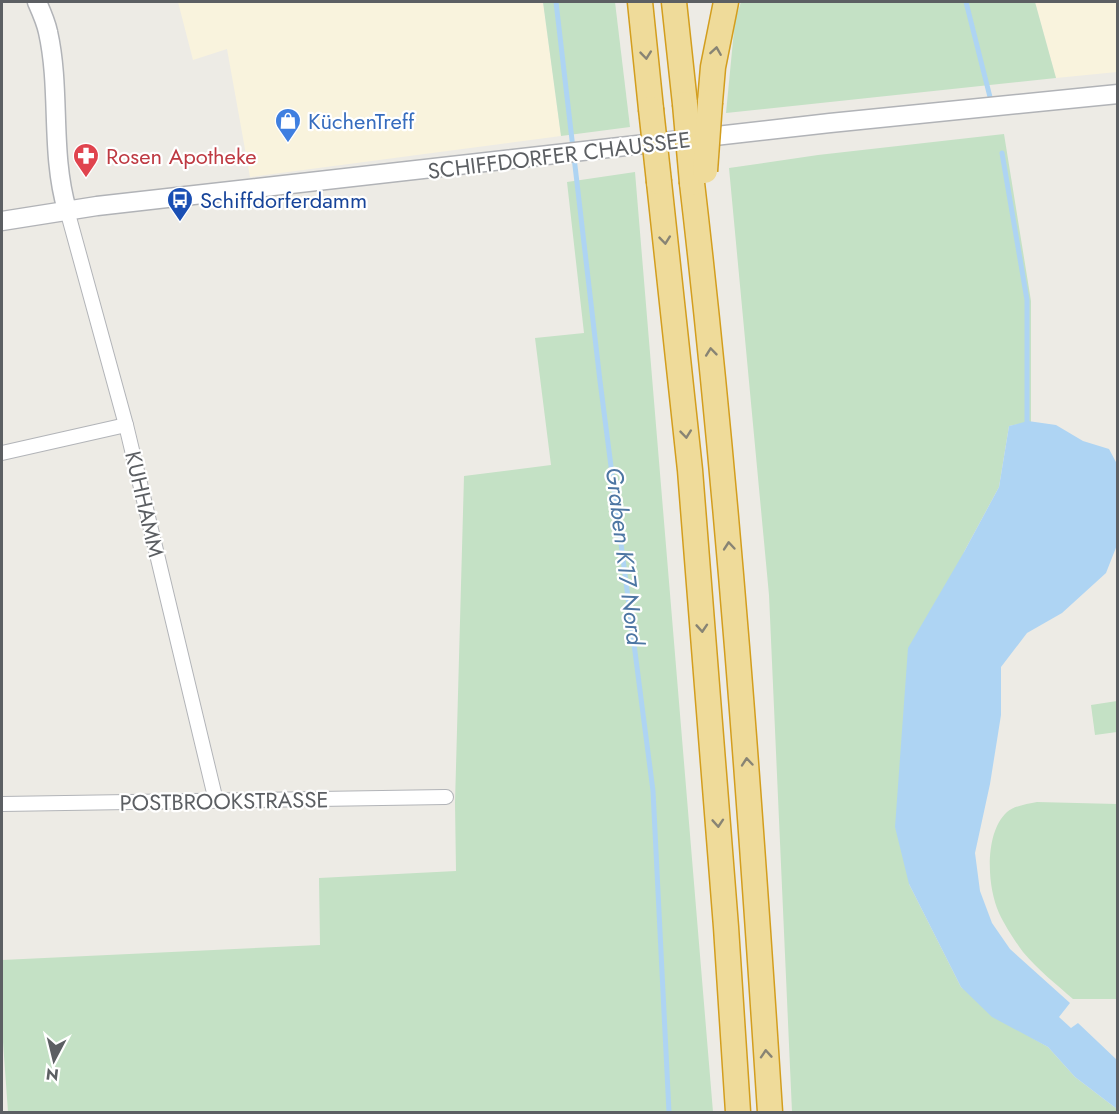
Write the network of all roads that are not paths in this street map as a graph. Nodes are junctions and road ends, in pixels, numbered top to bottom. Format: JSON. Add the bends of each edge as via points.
{"nodes":[{"id":1,"x":38,"y":2,"type":"edge"},
{"id":2,"x":640,"y":2,"type":"edge"},
{"id":3,"x":674,"y":2,"type":"edge"},
{"id":4,"x":726,"y":2,"type":"edge"},
{"id":5,"x":1118,"y":94,"type":"edge"},
{"id":6,"x":698,"y":177,"type":"junction"},
{"id":7,"x":67,"y":210,"type":"junction"},
{"id":8,"x":2,"y":221,"type":"edge"},
{"id":9,"x":126,"y":425,"type":"junction"},
{"id":10,"x":2,"y":453,"type":"edge"},
{"id":11,"x":446,"y":797,"type":"dead end"},
{"id":12,"x":216,"y":801,"type":"junction"},
{"id":13,"x":2,"y":804,"type":"edge"},
{"id":14,"x":738,"y":1113,"type":"edge"},
{"id":15,"x":770,"y":1113,"type":"edge"}],
"edges":[{"from":1,"to":7,"type":"street","via":[[52,53],[60,187]]},
{"from":2,"to":14,"type":"highway","one_way":true,"bridge":true,"via":[[690,470]]},
{"from":3,"to":6,"type":"highway","bridge":true},
{"from":6,"to":4,"type":"highway","one_way":true,"bridge":true},
{"from":5,"to":7,"type":"street","name":"SCHIFFDORFER CHAUSSEE"},
{"from":15,"to":6,"type":"highway","one_way":true,"via":[[752,820]]},
{"from":7,"to":8,"type":"street","name":"SCHIFFDORFER CHAUSSEE"},
{"from":7,"to":9,"type":"street","name":"KUHHAMM"},
{"from":9,"to":10,"type":"street"},
{"from":9,"to":12,"type":"street","name":"KUHHAMM"},
{"from":11,"to":12,"type":"street","name":"POSTBROOKSTRASSE"},
{"from":12,"to":13,"type":"street","name":"POSTBROOKSTRASSE"}]}
